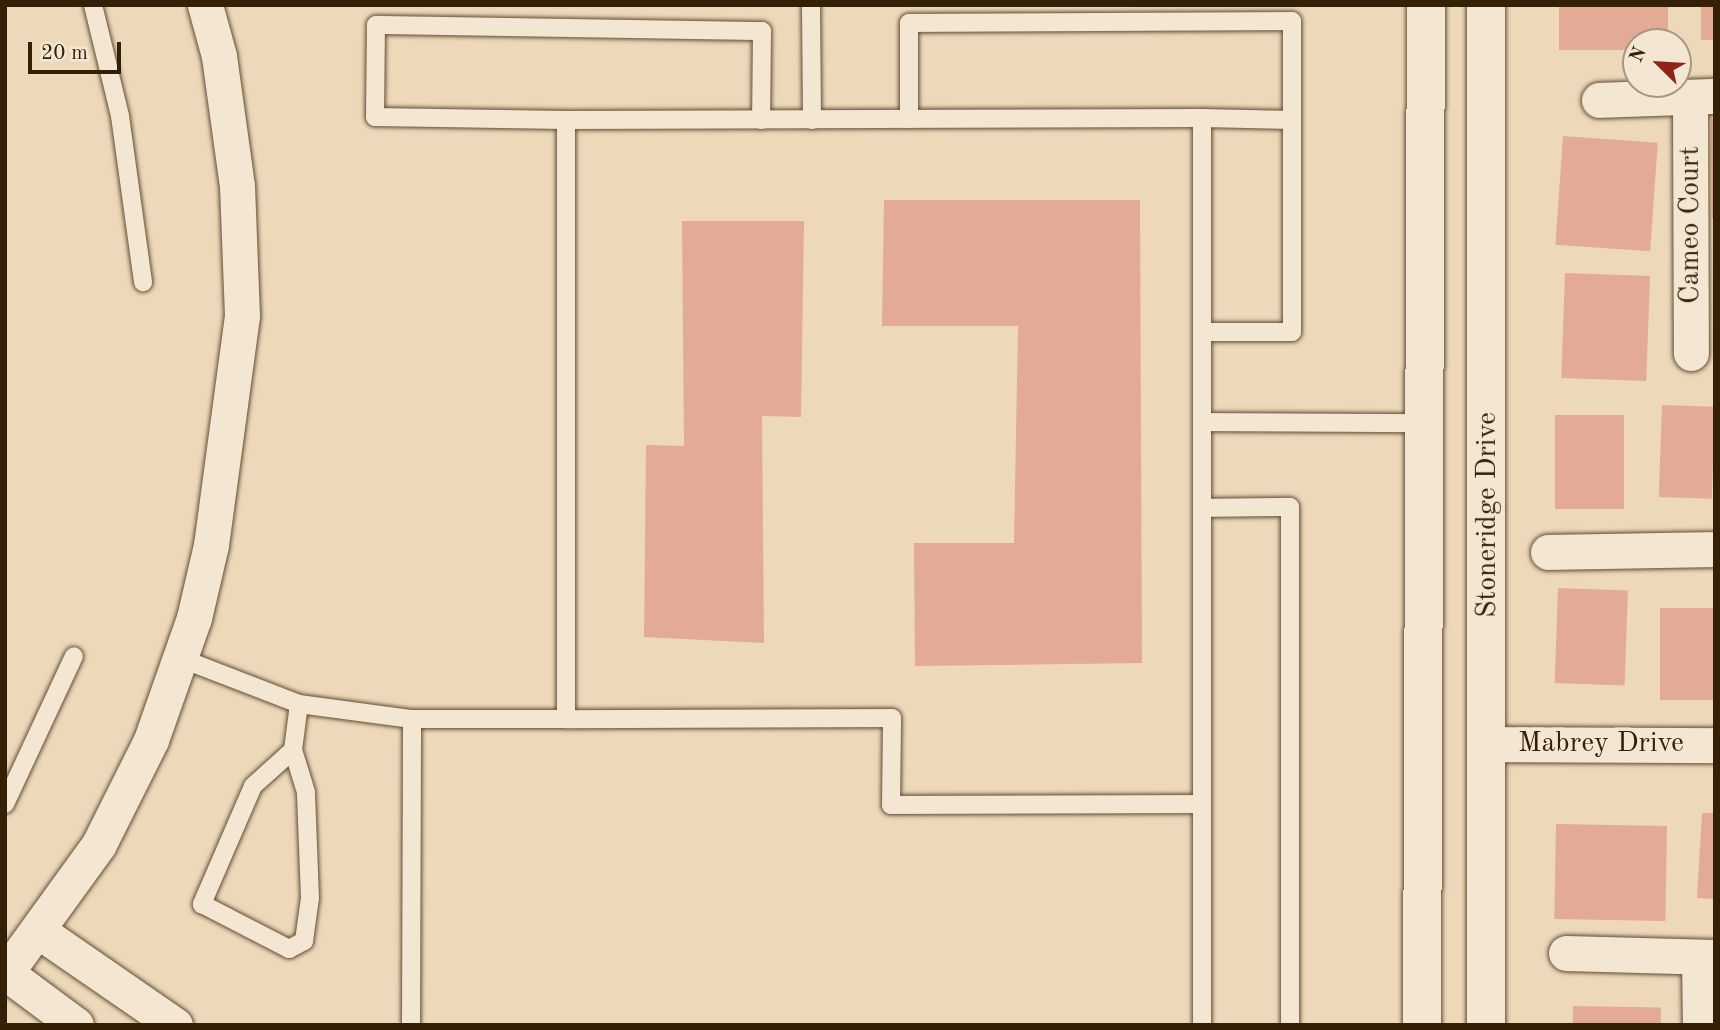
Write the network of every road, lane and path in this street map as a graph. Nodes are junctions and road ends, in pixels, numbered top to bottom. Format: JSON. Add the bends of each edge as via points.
{"nodes":[{"id":1,"x":93,"y":5,"type":"edge"},
{"id":2,"x":205,"y":5,"type":"edge"},
{"id":3,"x":811,"y":5,"type":"edge"},
{"id":4,"x":1426,"y":5,"type":"edge"},
{"id":5,"x":1486,"y":5,"type":"edge"},
{"id":6,"x":1702,"y":96,"type":"edge"},
{"id":7,"x":1599,"y":100,"type":"dead end"},
{"id":8,"x":1202,"y":118,"type":"junction"},
{"id":9,"x":566,"y":120,"type":"junction"},
{"id":10,"x":761,"y":120,"type":"junction"},
{"id":11,"x":812,"y":120,"type":"junction"},
{"id":12,"x":909,"y":120,"type":"junction"},
{"id":13,"x":1292,"y":120,"type":"junction"},
{"id":14,"x":143,"y":282,"type":"dead end"},
{"id":15,"x":1202,"y":332,"type":"junction"},
{"id":16,"x":1691,"y":353,"type":"dead end"},
{"id":17,"x":1203,"y":422,"type":"junction"},
{"id":18,"x":1424,"y":423,"type":"junction"},
{"id":19,"x":1202,"y":508,"type":"junction"},
{"id":20,"x":1715,"y":549,"type":"edge"},
{"id":21,"x":1548,"y":552,"type":"dead end"},
{"id":22,"x":74,"y":656,"type":"dead end"},
{"id":23,"x":180,"y":659,"type":"junction"},
{"id":24,"x":299,"y":704,"type":"junction"},
{"id":25,"x":412,"y":719,"type":"junction"},
{"id":26,"x":566,"y":719,"type":"junction"},
{"id":27,"x":1487,"y":744,"type":"junction"},
{"id":28,"x":1715,"y":745,"type":"edge"},
{"id":29,"x":293,"y":750,"type":"junction"},
{"id":30,"x":5,"y":804,"type":"edge"},
{"id":31,"x":1202,"y":804,"type":"junction"},
{"id":32,"x":40,"y":932,"type":"junction"},
{"id":33,"x":1566,"y":953,"type":"dead end"},
{"id":34,"x":1707,"y":957,"type":"edge"},
{"id":35,"x":6,"y":974,"type":"edge"},
{"id":36,"x":76,"y":1025,"type":"edge"},
{"id":37,"x":175,"y":1025,"type":"edge"},
{"id":38,"x":411,"y":1025,"type":"edge"},
{"id":39,"x":1202,"y":1025,"type":"edge"},
{"id":40,"x":1290,"y":1025,"type":"edge"},
{"id":41,"x":1422,"y":1025,"type":"edge"},
{"id":42,"x":1486,"y":1025,"type":"edge"},
{"id":43,"x":1700,"y":1025,"type":"edge"}],
"edges":[{"from":1,"to":14,"type":"lane","via":[[120,116]]},
{"from":2,"to":23,"type":"street","via":[[219,56],[237,186],[242,316],[226,465]]},
{"from":3,"to":11,"type":"lane"},
{"from":4,"to":18,"type":"main road"},
{"from":5,"to":27,"type":"main road","name":"Stoneridge Drive"},
{"from":6,"to":7,"type":"street","name":"Cameo Court"},
{"from":6,"to":16,"type":"street","name":"Cameo Court"},
{"from":8,"to":12,"type":"lane"},
{"from":8,"to":13,"type":"lane"},
{"from":8,"to":15,"type":"lane"},
{"from":9,"to":10,"type":"lane"},
{"from":9,"to":10,"type":"lane","via":[[374,117],[376,25],[762,31]]},
{"from":9,"to":26,"type":"lane"},
{"from":10,"to":11,"type":"lane"},
{"from":11,"to":12,"type":"lane"},
{"from":12,"to":13,"type":"lane","via":[[909,23],[1292,21]]},
{"from":13,"to":15,"type":"lane","via":[[1292,332]]},
{"from":15,"to":17,"type":"lane"},
{"from":17,"to":18,"type":"lane"},
{"from":17,"to":19,"type":"lane"},
{"from":18,"to":41,"type":"main road"},
{"from":19,"to":31,"type":"lane"},
{"from":19,"to":40,"type":"lane","via":[[1290,507]]},
{"from":20,"to":21,"type":"street"},
{"from":22,"to":30,"type":"lane"},
{"from":23,"to":24,"type":"lane"},
{"from":23,"to":32,"type":"street","via":[[151,740],[99,844]]},
{"from":24,"to":25,"type":"lane"},
{"from":24,"to":29,"type":"lane"},
{"from":25,"to":26,"type":"lane"},
{"from":25,"to":38,"type":"lane"},
{"from":26,"to":31,"type":"lane","via":[[892,718],[891,805]]},
{"from":27,"to":28,"type":"street","name":"Mabrey Drive"},
{"from":27,"to":42,"type":"main road","name":"Stoneridge Drive"},
{"from":29,"to":29,"type":"lane","via":[[306,792],[310,898],[304,941],[289,949],[202,904],[253,786]]},
{"from":31,"to":39,"type":"lane"},
{"from":32,"to":35,"type":"street"},
{"from":32,"to":37,"type":"street"},
{"from":33,"to":34,"type":"street"},
{"from":34,"to":43,"type":"street"},
{"from":35,"to":36,"type":"street"}]}
